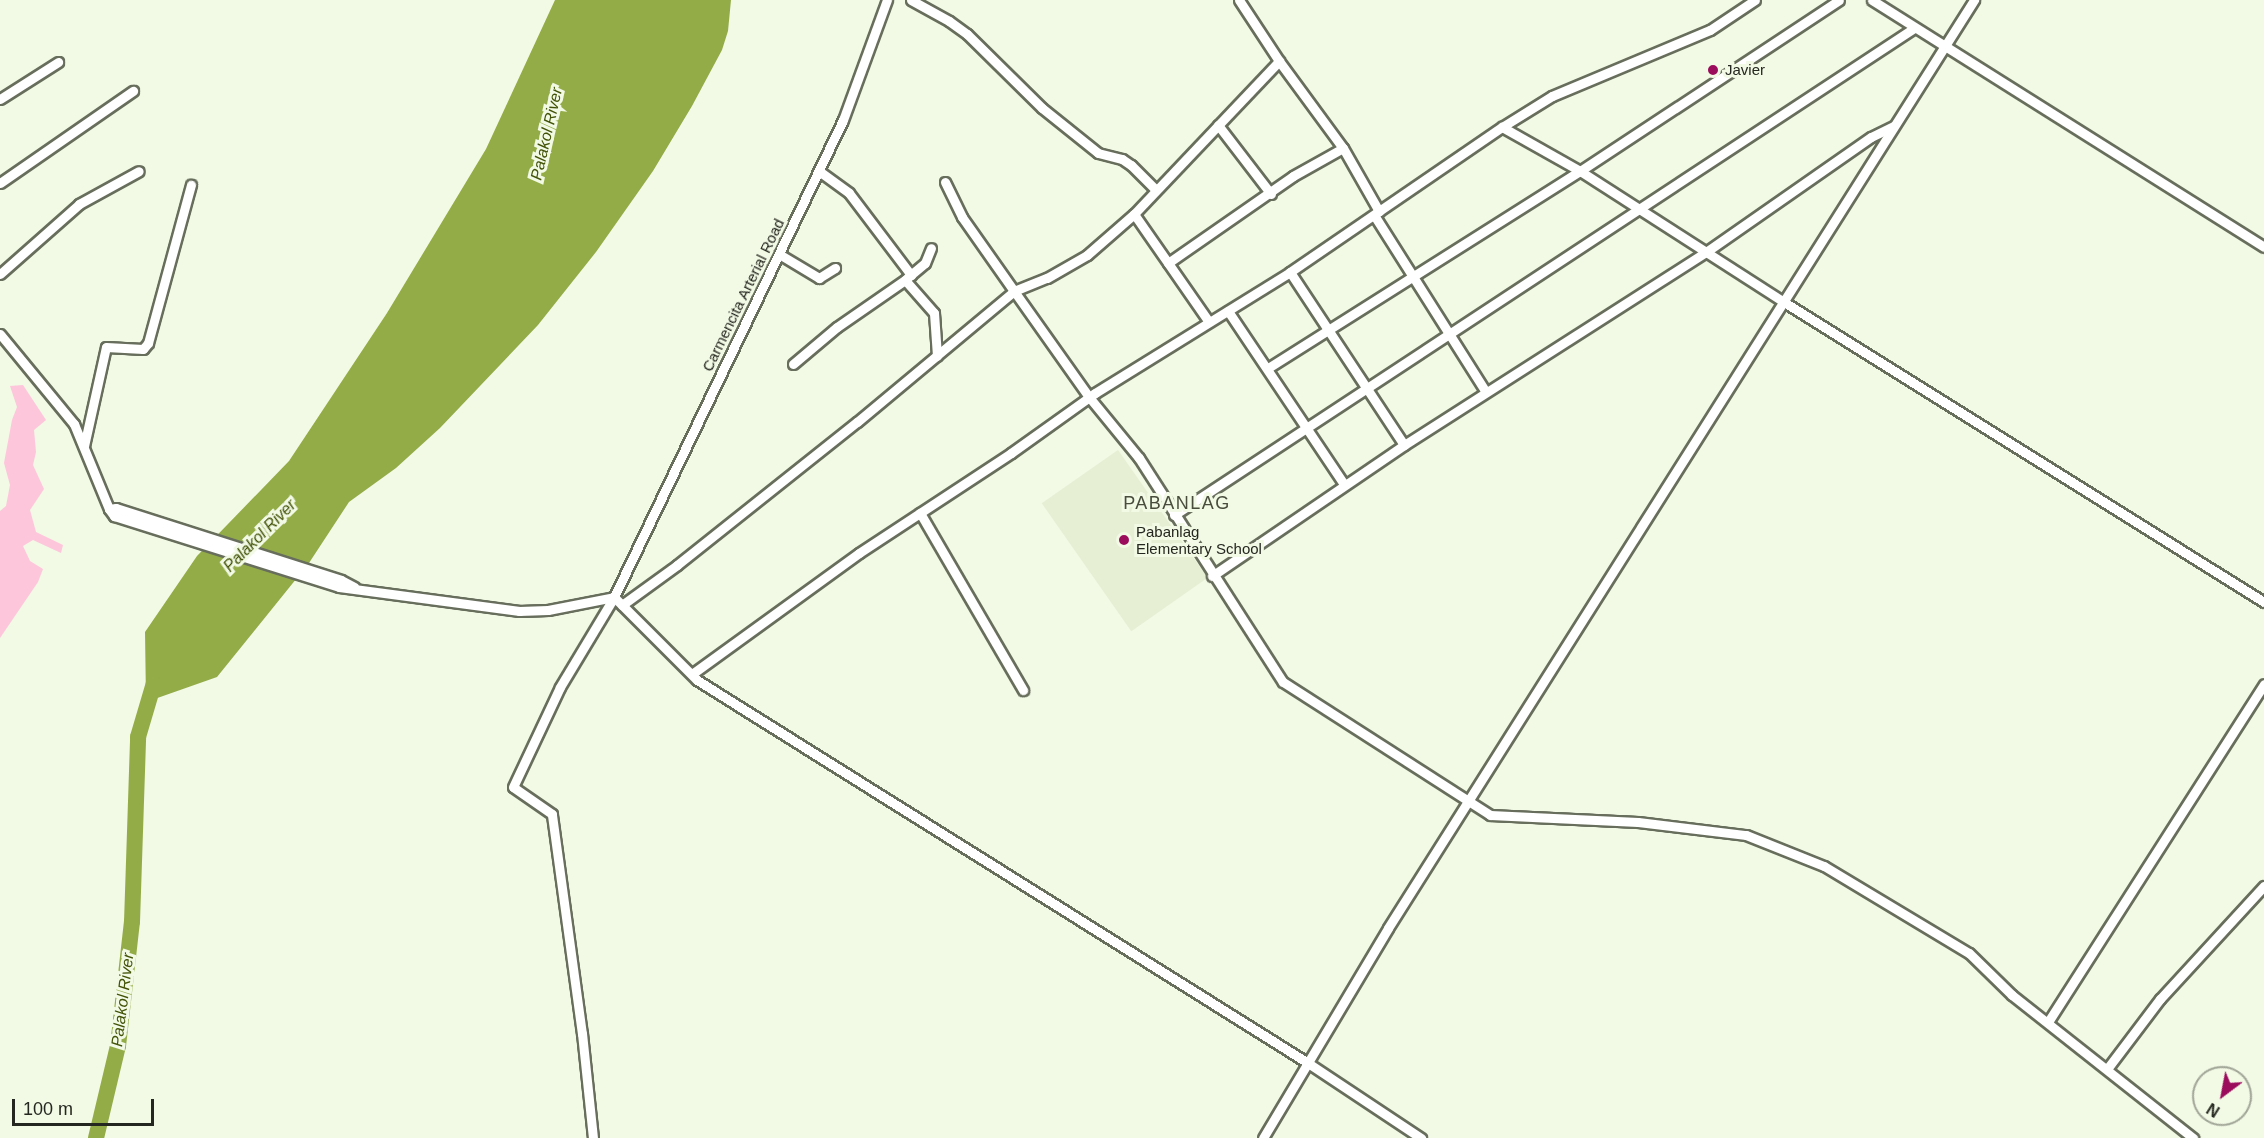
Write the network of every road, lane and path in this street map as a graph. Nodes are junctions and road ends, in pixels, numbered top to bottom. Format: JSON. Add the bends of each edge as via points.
{"nodes":[{"id":1,"x":887,"y":0,"type":"edge"},
{"id":2,"x":911,"y":0,"type":"edge"},
{"id":3,"x":1239,"y":0,"type":"edge"},
{"id":4,"x":1755,"y":0,"type":"edge"},
{"id":5,"x":1839,"y":0,"type":"edge"},
{"id":6,"x":1872,"y":0,"type":"edge"},
{"id":7,"x":1974,"y":0,"type":"edge"},
{"id":8,"x":1914,"y":28,"type":"junction"},
{"id":9,"x":1945,"y":46,"type":"junction"},
{"id":10,"x":1279,"y":61,"type":"junction"},
{"id":11,"x":58,"y":62,"type":"dead end"},
{"id":12,"x":133,"y":91,"type":"dead end"},
{"id":13,"x":0,"y":99,"type":"edge"},
{"id":14,"x":1896,"y":124,"type":"junction"},
{"id":15,"x":1218,"y":125,"type":"junction"},
{"id":16,"x":1502,"y":127,"type":"junction"},
{"id":17,"x":1343,"y":148,"type":"junction"},
{"id":18,"x":139,"y":171,"type":"dead end"},
{"id":19,"x":819,"y":171,"type":"junction"},
{"id":20,"x":1580,"y":171,"type":"junction"},
{"id":21,"x":945,"y":182,"type":"dead end"},
{"id":22,"x":0,"y":183,"type":"edge"},
{"id":23,"x":191,"y":185,"type":"dead end"},
{"id":24,"x":1156,"y":190,"type":"junction"},
{"id":25,"x":1271,"y":194,"type":"junction"},
{"id":26,"x":1640,"y":210,"type":"junction"},
{"id":27,"x":1376,"y":213,"type":"junction"},
{"id":28,"x":1134,"y":214,"type":"junction"},
{"id":29,"x":2264,"y":247,"type":"edge"},
{"id":30,"x":931,"y":248,"type":"dead end"},
{"id":31,"x":1706,"y":252,"type":"junction"},
{"id":32,"x":779,"y":254,"type":"junction"},
{"id":33,"x":1168,"y":263,"type":"junction"},
{"id":34,"x":835,"y":268,"type":"dead end"},
{"id":35,"x":1290,"y":272,"type":"junction"},
{"id":36,"x":0,"y":274,"type":"edge"},
{"id":37,"x":1414,"y":276,"type":"junction"},
{"id":38,"x":908,"y":278,"type":"junction"},
{"id":39,"x":1014,"y":291,"type":"junction"},
{"id":40,"x":1784,"y":302,"type":"junction"},
{"id":41,"x":1228,"y":311,"type":"junction"},
{"id":42,"x":1209,"y":322,"type":"junction"},
{"id":43,"x":1328,"y":330,"type":"junction"},
{"id":44,"x":0,"y":334,"type":"edge"},
{"id":45,"x":1449,"y":335,"type":"junction"},
{"id":46,"x":937,"y":356,"type":"junction"},
{"id":47,"x":793,"y":364,"type":"dead end"},
{"id":48,"x":1268,"y":368,"type":"junction"},
{"id":49,"x":1366,"y":389,"type":"junction"},
{"id":50,"x":1486,"y":393,"type":"junction"},
{"id":51,"x":1089,"y":397,"type":"junction"},
{"id":52,"x":1307,"y":428,"type":"junction"},
{"id":53,"x":1404,"y":445,"type":"junction"},
{"id":54,"x":84,"y":446,"type":"junction"},
{"id":55,"x":1344,"y":484,"type":"junction"},
{"id":56,"x":920,"y":513,"type":"junction"},
{"id":57,"x":1173,"y":515,"type":"junction"},
{"id":58,"x":1212,"y":576,"type":"junction"},
{"id":59,"x":614,"y":597,"type":"junction"},
{"id":60,"x":2264,"y":602,"type":"edge"},
{"id":61,"x":622,"y":606,"type":"junction"},
{"id":62,"x":692,"y":674,"type":"junction"},
{"id":63,"x":2264,"y":684,"type":"edge"},
{"id":64,"x":1023,"y":690,"type":"dead end"},
{"id":65,"x":1469,"y":801,"type":"junction"},
{"id":66,"x":2264,"y":886,"type":"edge"},
{"id":67,"x":2048,"y":1022,"type":"junction"},
{"id":68,"x":1308,"y":1063,"type":"junction"},
{"id":69,"x":2107,"y":1069,"type":"junction"},
{"id":70,"x":593,"y":1138,"type":"edge"},
{"id":71,"x":1263,"y":1138,"type":"edge"},
{"id":72,"x":1421,"y":1138,"type":"edge"},
{"id":73,"x":2193,"y":1138,"type":"edge"}],
"edges":[{"from":1,"to":19,"type":"street","name":"Carmencita Arterial Road","via":[[843,120]]},
{"from":2,"to":24,"type":"street","via":[[967,34],[1042,108],[1098,153],[1131,165]]},
{"from":3,"to":10,"type":"street"},
{"from":4,"to":16,"type":"street","via":[[1710,30],[1552,96]]},
{"from":5,"to":20,"type":"street"},
{"from":6,"to":8,"type":"street"},
{"from":7,"to":9,"type":"street"},
{"from":8,"to":9,"type":"street"},
{"from":8,"to":26,"type":"street"},
{"from":9,"to":14,"type":"street"},
{"from":9,"to":29,"type":"street"},
{"from":10,"to":15,"type":"street"},
{"from":10,"to":17,"type":"street"},
{"from":11,"to":13,"type":"street"},
{"from":12,"to":22,"type":"street"},
{"from":14,"to":31,"type":"street","via":[[1871,137]]},
{"from":14,"to":40,"type":"street"},
{"from":15,"to":24,"type":"street"},
{"from":15,"to":25,"type":"street"},
{"from":16,"to":20,"type":"street"},
{"from":16,"to":27,"type":"street"},
{"from":17,"to":25,"type":"street","via":[[1293,176]]},
{"from":17,"to":27,"type":"street"},
{"from":18,"to":36,"type":"street","via":[[79,204]]},
{"from":19,"to":32,"type":"street","name":"Carmencita Arterial Road"},
{"from":19,"to":38,"type":"street","via":[[849,193]]},
{"from":20,"to":26,"type":"street"},
{"from":20,"to":37,"type":"street"},
{"from":21,"to":39,"type":"street","via":[[962,217]]},
{"from":23,"to":54,"type":"street","via":[[148,343],[143,349],[106,347]]},
{"from":24,"to":28,"type":"street"},
{"from":25,"to":33,"type":"street"},
{"from":26,"to":31,"type":"street"},
{"from":26,"to":45,"type":"street"},
{"from":27,"to":35,"type":"street"},
{"from":27,"to":37,"type":"street"},
{"from":28,"to":33,"type":"street"},
{"from":28,"to":39,"type":"street","via":[[1088,255],[1047,279]]},
{"from":30,"to":38,"type":"street","via":[[925,262]]},
{"from":31,"to":40,"type":"street"},
{"from":31,"to":50,"type":"street"},
{"from":32,"to":34,"type":"street","via":[[819,278]]},
{"from":32,"to":59,"type":"street","name":"Carmencita Arterial Road"},
{"from":33,"to":42,"type":"street"},
{"from":35,"to":41,"type":"street"},
{"from":35,"to":43,"type":"street"},
{"from":37,"to":43,"type":"street"},
{"from":37,"to":45,"type":"street"},
{"from":38,"to":46,"type":"street","via":[[934,313]]},
{"from":38,"to":47,"type":"street","via":[[837,327]]},
{"from":39,"to":46,"type":"street"},
{"from":39,"to":51,"type":"street"},
{"from":40,"to":60,"type":"street"},
{"from":40,"to":65,"type":"street"},
{"from":41,"to":42,"type":"street"},
{"from":41,"to":48,"type":"street"},
{"from":42,"to":51,"type":"street"},
{"from":43,"to":48,"type":"street"},
{"from":43,"to":49,"type":"street"},
{"from":44,"to":54,"type":"street","via":[[74,424]]},
{"from":45,"to":49,"type":"street"},
{"from":45,"to":50,"type":"street"},
{"from":46,"to":61,"type":"street"},
{"from":48,"to":52,"type":"street"},
{"from":49,"to":52,"type":"street"},
{"from":49,"to":53,"type":"street"},
{"from":50,"to":53,"type":"street"},
{"from":51,"to":56,"type":"street"},
{"from":51,"to":57,"type":"street","via":[[1139,459]]},
{"from":52,"to":55,"type":"street"},
{"from":52,"to":57,"type":"street"},
{"from":53,"to":55,"type":"street"},
{"from":54,"to":59,"type":"street","via":[[113,511],[340,584],[519,611]]},
{"from":55,"to":58,"type":"street"},
{"from":56,"to":62,"type":"street"},
{"from":56,"to":64,"type":"street"},
{"from":57,"to":58,"type":"street"},
{"from":58,"to":65,"type":"street","via":[[1283,682]]},
{"from":59,"to":61,"type":"street"},
{"from":59,"to":70,"type":"street","name":"Carmencita Arterial Road","via":[[561,687],[513,787],[552,814]]},
{"from":61,"to":62,"type":"street"},
{"from":62,"to":68,"type":"street"},
{"from":63,"to":67,"type":"street"},
{"from":65,"to":67,"type":"street","via":[[1490,815],[1638,822],[1746,835],[1824,866],[1969,953],[2012,995]]},
{"from":65,"to":68,"type":"street"},
{"from":66,"to":69,"type":"street","via":[[2160,999]]},
{"from":67,"to":69,"type":"street"},
{"from":68,"to":71,"type":"street"},
{"from":68,"to":72,"type":"street"},
{"from":69,"to":73,"type":"street"}]}
